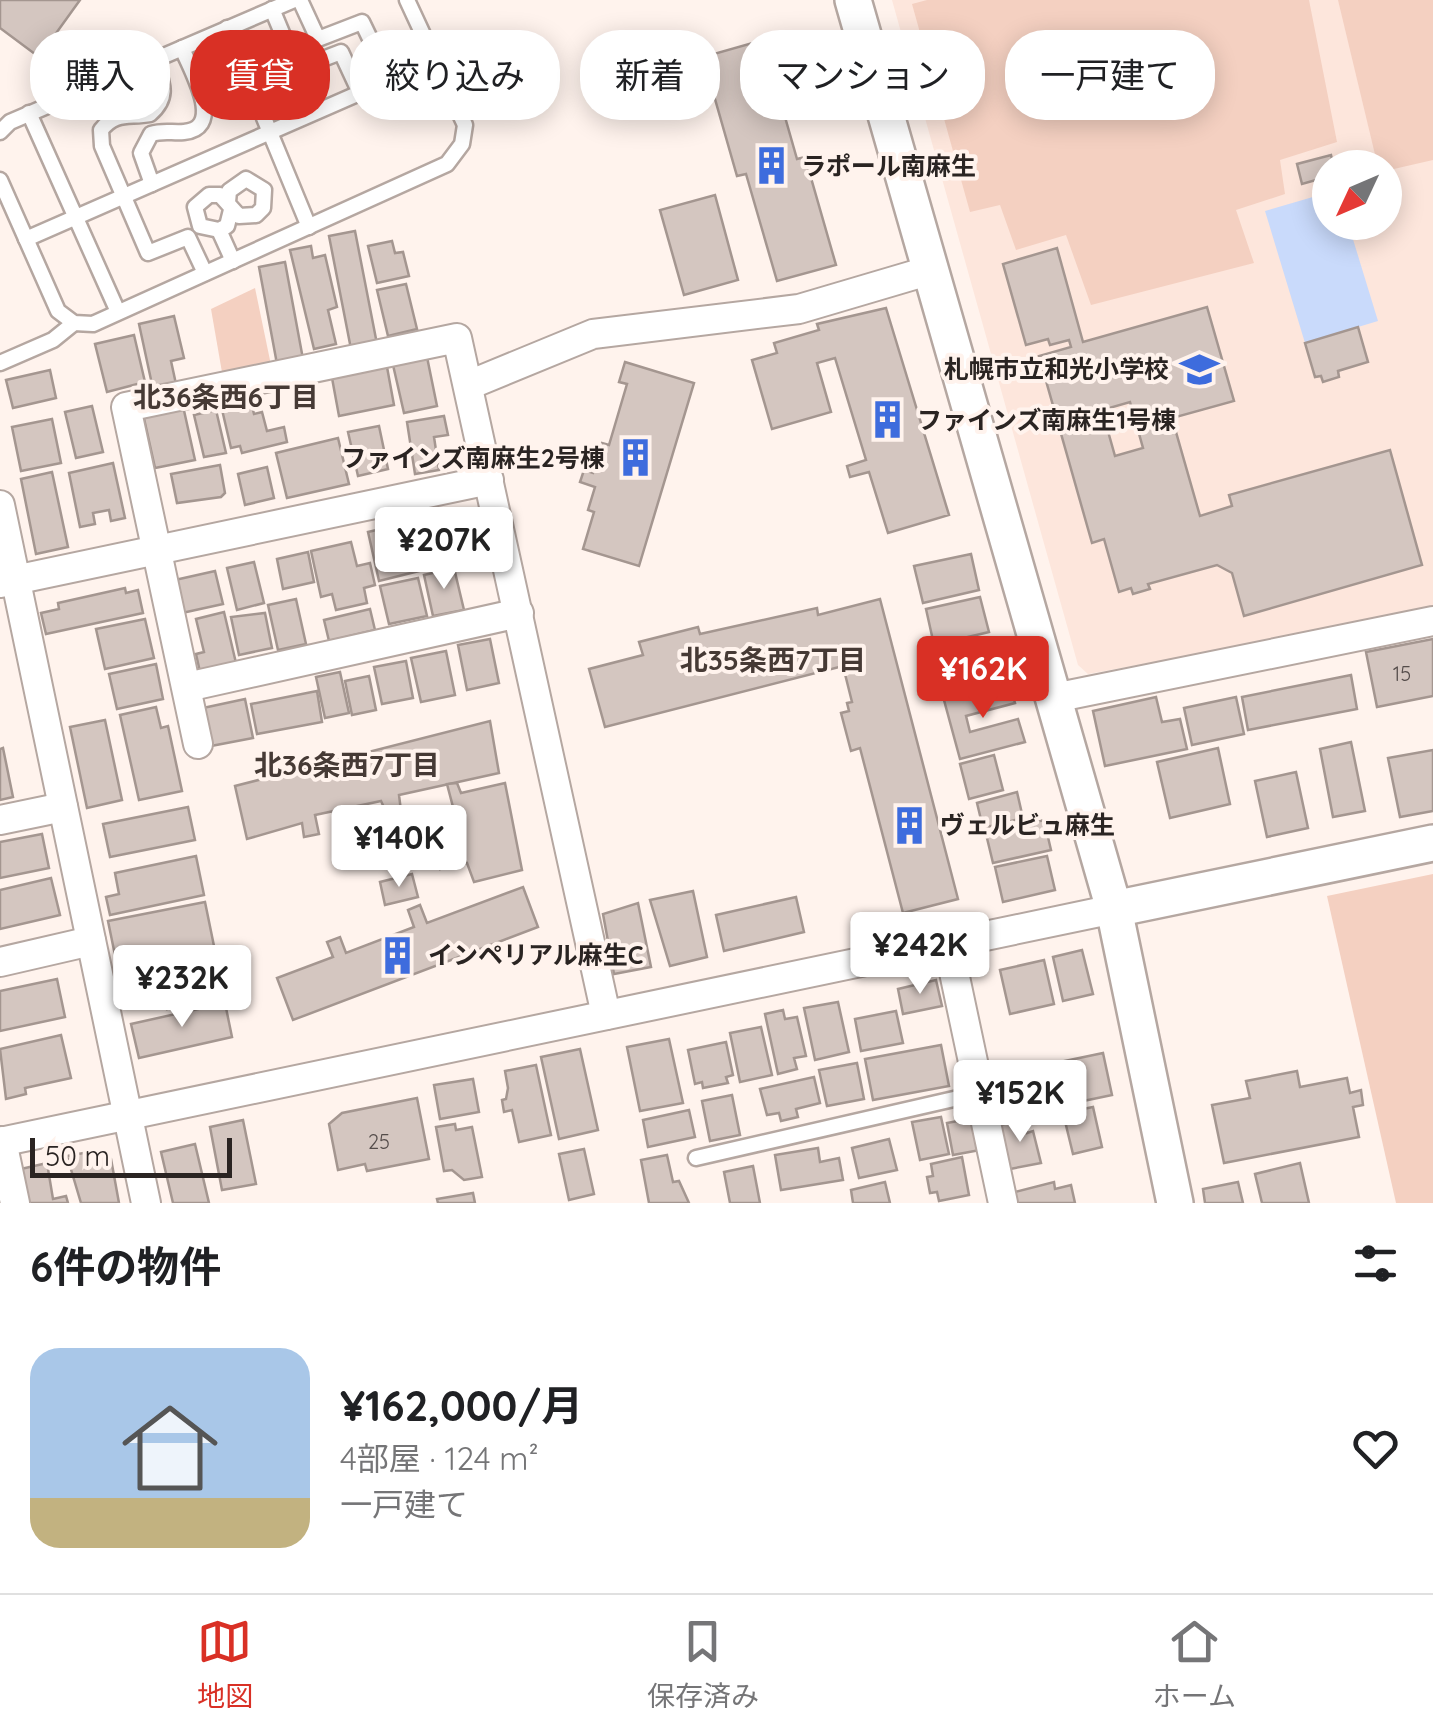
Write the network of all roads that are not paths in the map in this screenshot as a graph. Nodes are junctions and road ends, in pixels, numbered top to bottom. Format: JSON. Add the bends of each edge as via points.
{"nodes":[{"id":1,"x":297,"y":0,"type":"edge"},
{"id":2,"x":407,"y":0,"type":"edge"},
{"id":3,"x":853,"y":0,"type":"edge"},
{"id":4,"x":272,"y":10,"type":"junction"},
{"id":5,"x":227,"y":28,"type":"junction"},
{"id":6,"x":366,"y":30,"type":"edge"},
{"id":7,"x":421,"y":30,"type":"edge"},
{"id":8,"x":182,"y":48,"type":"junction"},
{"id":9,"x":170,"y":53,"type":"edge"},
{"id":10,"x":350,"y":71,"type":"edge"},
{"id":11,"x":350,"y":97,"type":"edge"},
{"id":12,"x":29,"y":114,"type":"joint"},
{"id":13,"x":114,"y":120,"type":"edge"},
{"id":14,"x":462,"y":120,"type":"edge"},
{"id":15,"x":0,"y":132,"type":"edge"},
{"id":16,"x":270,"y":132,"type":"junction"},
{"id":17,"x":0,"y":180,"type":"edge"},
{"id":18,"x":290,"y":180,"type":"junction"},
{"id":19,"x":152,"y":184,"type":"junction"},
{"id":20,"x":264,"y":190,"type":"junction"},
{"id":21,"x":126,"y":195,"type":"junction"},
{"id":22,"x":4,"y":202,"type":"edge"},
{"id":23,"x":230,"y":206,"type":"junction"},
{"id":24,"x":76,"y":217,"type":"junction"},
{"id":25,"x":308,"y":226,"type":"junction"},
{"id":26,"x":219,"y":230,"type":"junction"},
{"id":27,"x":26,"y":239,"type":"junction"},
{"id":28,"x":233,"y":260,"type":"junction"},
{"id":29,"x":931,"y":270,"type":"junction"},
{"id":30,"x":206,"y":273,"type":"junction"},
{"id":31,"x":118,"y":312,"type":"junction"},
{"id":32,"x":74,"y":323,"type":"junction"},
{"id":33,"x":0,"y":363,"type":"edge"},
{"id":34,"x":468,"y":384,"type":"junction"},
{"id":35,"x":490,"y":480,"type":"junction"},
{"id":36,"x":0,"y":506,"type":"edge"},
{"id":37,"x":155,"y":550,"type":"junction"},
{"id":38,"x":8,"y":581,"type":"edge"},
{"id":39,"x":518,"y":613,"type":"junction"},
{"id":40,"x":1433,"y":621,"type":"edge"},
{"id":41,"x":187,"y":688,"type":"junction"},
{"id":42,"x":1054,"y":698,"type":"junction"},
{"id":43,"x":198,"y":744,"type":"dead end"},
{"id":44,"x":63,"y":807,"type":"junction"},
{"id":45,"x":0,"y":820,"type":"edge"},
{"id":46,"x":1433,"y":843,"type":"edge"},
{"id":47,"x":1114,"y":909,"type":"junction"},
{"id":48,"x":91,"y":942,"type":"junction"},
{"id":49,"x":948,"y":944,"type":"junction"},
{"id":50,"x":0,"y":962,"type":"edge"},
{"id":51,"x":606,"y":1015,"type":"junction"},
{"id":52,"x":980,"y":1093,"type":"junction"},
{"id":53,"x":128,"y":1114,"type":"junction"},
{"id":54,"x":1,"y":1142,"type":"edge"},
{"id":55,"x":696,"y":1158,"type":"dead end"},
{"id":56,"x":15,"y":1203,"type":"edge"},
{"id":57,"x":146,"y":1203,"type":"edge"},
{"id":58,"x":1003,"y":1203,"type":"edge"},
{"id":59,"x":1175,"y":1203,"type":"edge"}],
"edges":[{"from":1,"to":4,"type":"lane"},
{"from":1,"to":6,"type":"lane","via":[[318,39],[362,22]]},
{"from":2,"to":7,"type":"lane"},
{"from":3,"to":29,"type":"street"},
{"from":4,"to":5,"type":"lane"},
{"from":4,"to":10,"type":"lane","via":[[298,69],[341,52]]},
{"from":5,"to":8,"type":"lane"},
{"from":5,"to":16,"type":"lane"},
{"from":8,"to":9,"type":"lane"},
{"from":8,"to":19,"type":"lane","via":[[204,117],[196,128],[151,134],[141,153]]},
{"from":11,"to":16,"type":"lane"},
{"from":12,"to":15,"type":"lane"},
{"from":12,"to":24,"type":"lane"},
{"from":13,"to":21,"type":"lane","via":[[101,130],[102,146]]},
{"from":14,"to":25,"type":"lane","via":[[462,144],[448,164]]},
{"from":16,"to":18,"type":"lane"},
{"from":16,"to":19,"type":"lane"},
{"from":17,"to":22,"type":"lane"},
{"from":18,"to":20,"type":"lane"},
{"from":18,"to":25,"type":"lane"},
{"from":19,"to":21,"type":"lane"},
{"from":20,"to":23,"type":"lane","via":[[246,179],[236,182]]},
{"from":20,"to":23,"type":"lane","via":[[256,215],[248,218]]},
{"from":21,"to":24,"type":"lane"},
{"from":21,"to":30,"type":"lane","via":[[148,253],[188,238]]},
{"from":22,"to":27,"type":"lane"},
{"from":23,"to":26,"type":"lane","via":[[231,218]]},
{"from":23,"to":26,"type":"lane","via":[[210,194],[195,208],[200,226]]},
{"from":24,"to":27,"type":"lane"},
{"from":24,"to":31,"type":"lane"},
{"from":25,"to":28,"type":"lane"},
{"from":26,"to":28,"type":"lane"},
{"from":27,"to":32,"type":"lane","via":[[58,311]]},
{"from":28,"to":30,"type":"lane"},
{"from":29,"to":34,"type":"street","via":[[799,308],[592,334]]},
{"from":29,"to":42,"type":"street"},
{"from":30,"to":31,"type":"lane"},
{"from":31,"to":32,"type":"lane","via":[[92,324]]},
{"from":32,"to":33,"type":"lane"},
{"from":34,"to":35,"type":"street"},
{"from":34,"to":37,"type":"street","via":[[458,338],[126,407]]},
{"from":35,"to":37,"type":"street"},
{"from":35,"to":39,"type":"street"},
{"from":36,"to":38,"type":"street"},
{"from":37,"to":38,"type":"street"},
{"from":37,"to":41,"type":"street"},
{"from":38,"to":44,"type":"street"},
{"from":39,"to":41,"type":"street"},
{"from":39,"to":51,"type":"street"},
{"from":40,"to":42,"type":"street"},
{"from":41,"to":43,"type":"street"},
{"from":42,"to":47,"type":"street"},
{"from":44,"to":45,"type":"street"},
{"from":44,"to":48,"type":"street"},
{"from":46,"to":47,"type":"street"},
{"from":47,"to":49,"type":"street"},
{"from":47,"to":59,"type":"street"},
{"from":48,"to":50,"type":"street"},
{"from":48,"to":53,"type":"street"},
{"from":49,"to":51,"type":"street"},
{"from":49,"to":52,"type":"street"},
{"from":51,"to":53,"type":"street"},
{"from":52,"to":55,"type":"lane"},
{"from":52,"to":58,"type":"street"},
{"from":53,"to":54,"type":"street"},
{"from":53,"to":57,"type":"street"},
{"from":54,"to":56,"type":"street"}]}
